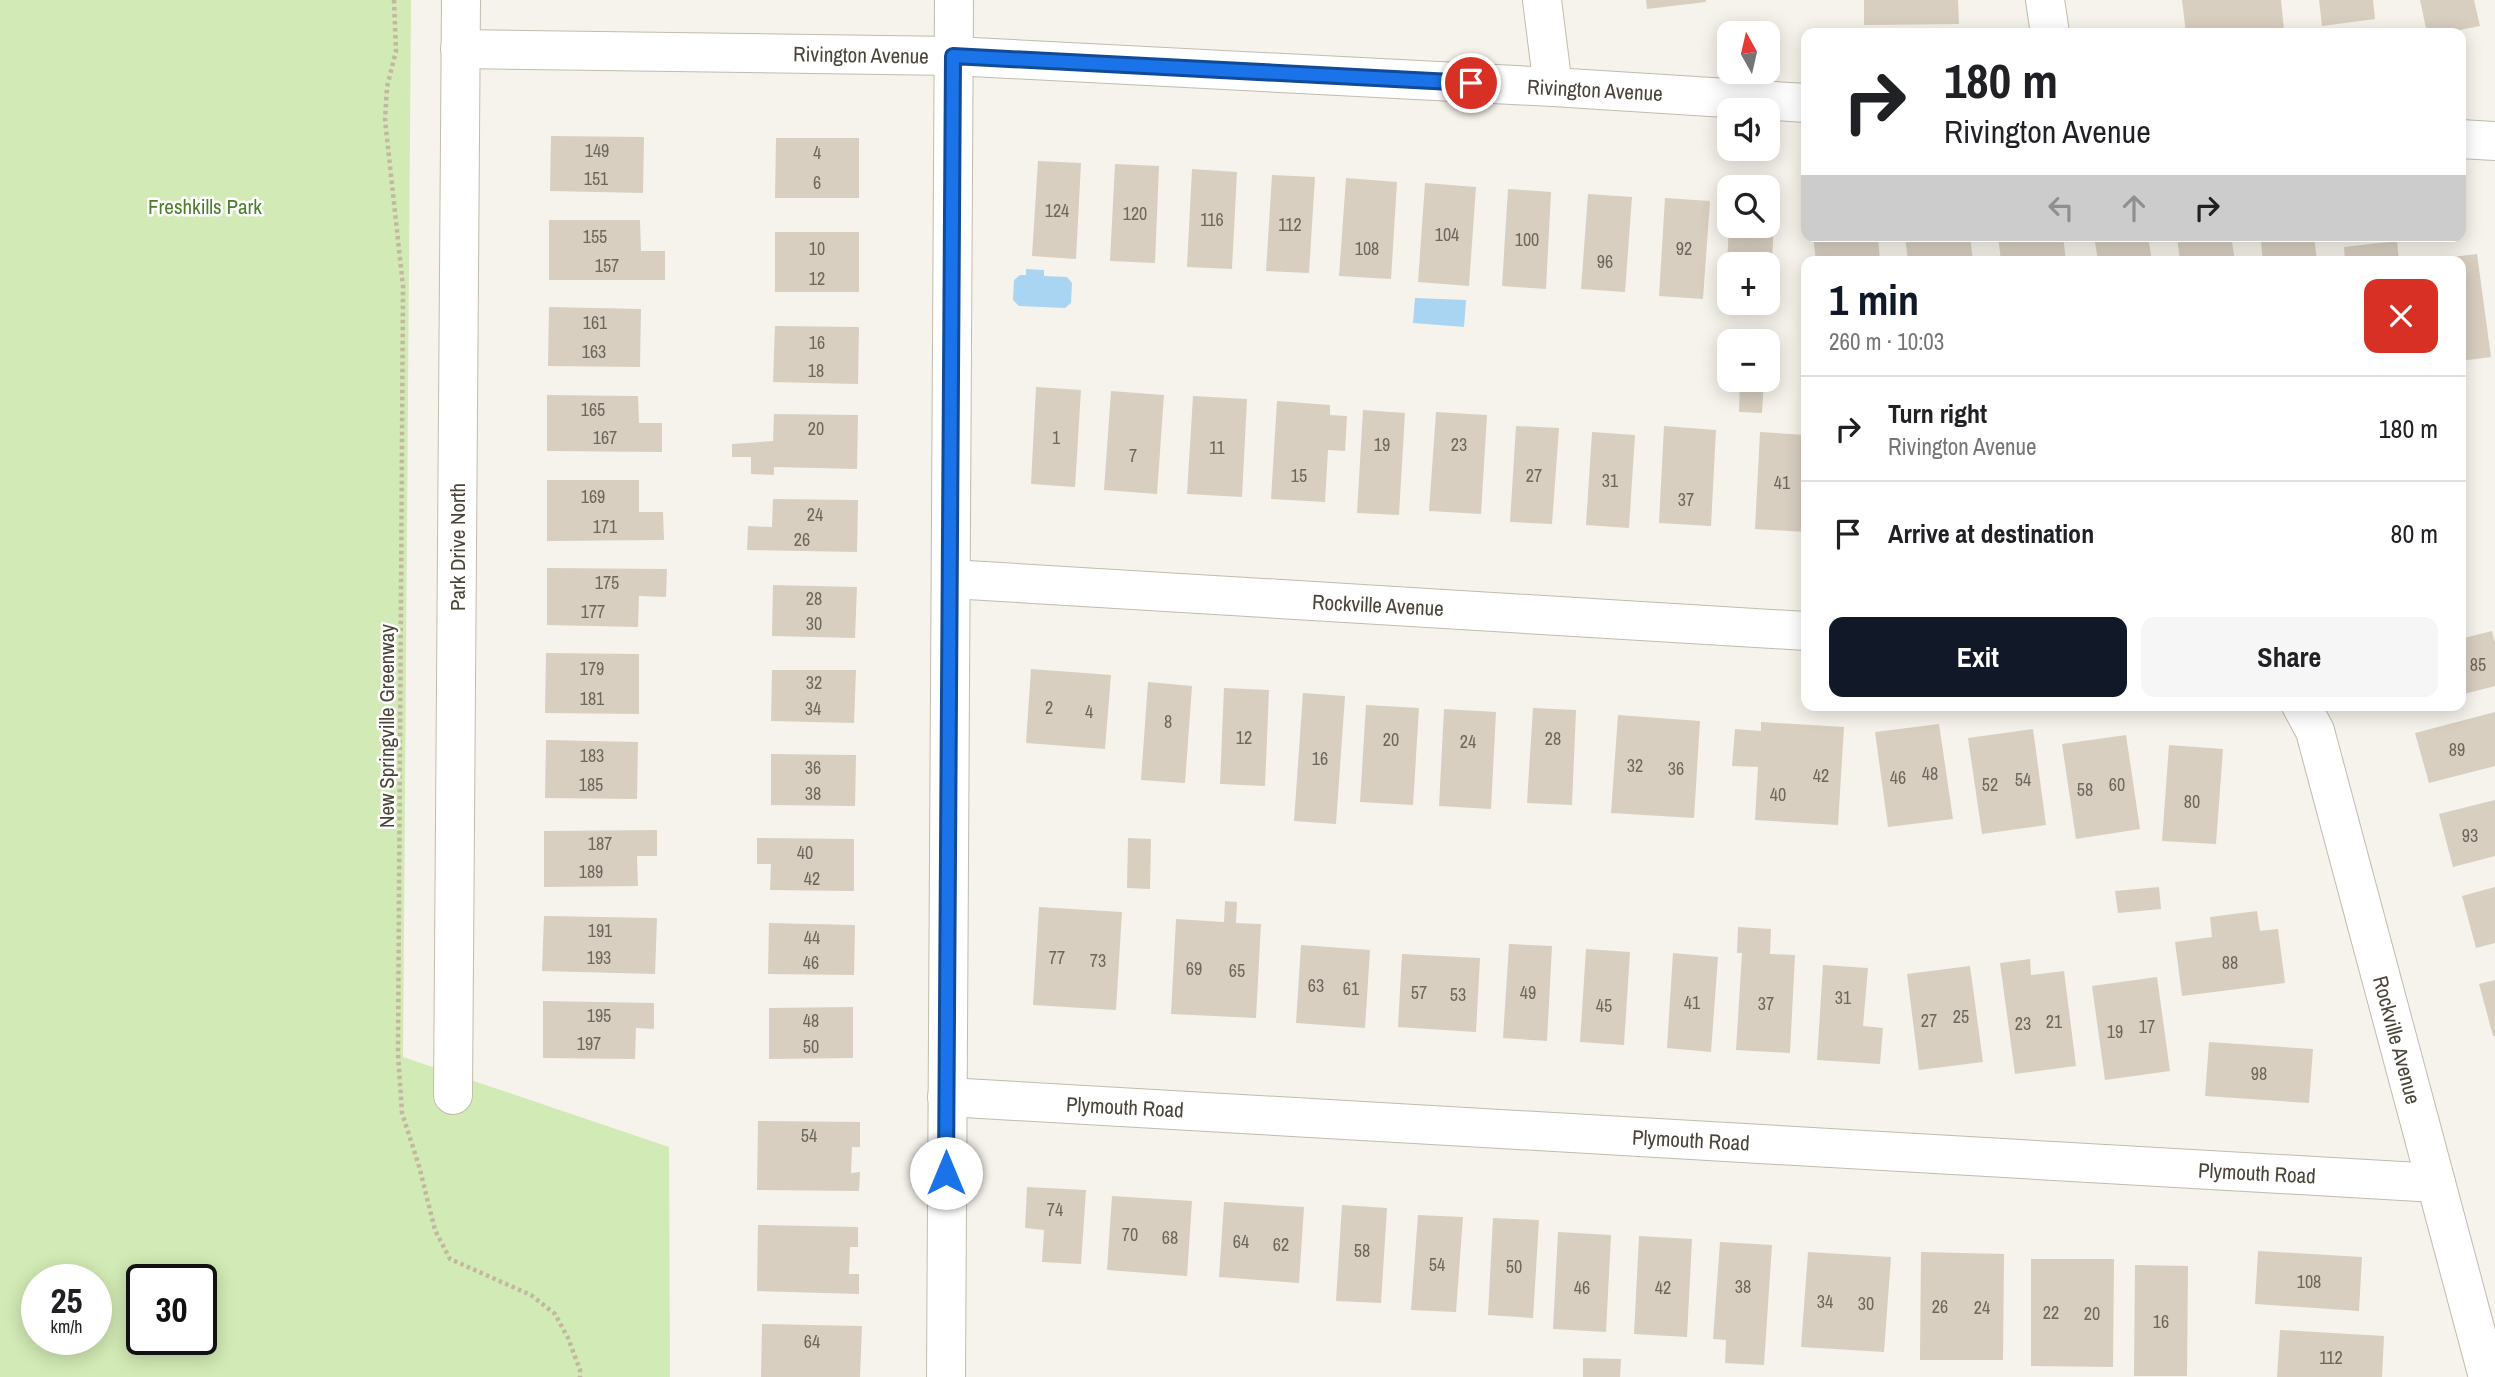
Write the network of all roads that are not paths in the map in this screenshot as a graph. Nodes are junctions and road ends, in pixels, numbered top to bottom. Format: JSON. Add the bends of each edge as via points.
{"nodes":[{"id":1,"x":461,"y":0,"type":"edge"},
{"id":2,"x":954,"y":0,"type":"edge"},
{"id":3,"x":1542,"y":0,"type":"edge"},
{"id":4,"x":2045,"y":0,"type":"edge"},
{"id":5,"x":2049,"y":28,"type":"edge"},
{"id":6,"x":460,"y":49,"type":"junction"},
{"id":7,"x":953,"y":56,"type":"junction"},
{"id":8,"x":1553,"y":87,"type":"junction"},
{"id":9,"x":1801,"y":103,"type":"edge"},
{"id":10,"x":2466,"y":139,"type":"edge"},
{"id":11,"x":2495,"y":141,"type":"edge"},
{"id":12,"x":951,"y":579,"type":"junction"},
{"id":13,"x":1801,"y":631,"type":"edge"},
{"id":14,"x":2304,"y":711,"type":"edge"},
{"id":15,"x":453,"y":1095,"type":"dead end"},
{"id":16,"x":947,"y":1097,"type":"junction"},
{"id":17,"x":2436,"y":1183,"type":"junction"},
{"id":18,"x":946,"y":1377,"type":"edge"},
{"id":19,"x":2488,"y":1377,"type":"edge"}],
"edges":[{"from":1,"to":6,"type":"street","name":"Park Drive North"},
{"from":2,"to":7,"type":"street"},
{"from":3,"to":8,"type":"street"},
{"from":4,"to":5,"type":"street"},
{"from":6,"to":7,"type":"street","name":"Rivington Avenue"},
{"from":6,"to":15,"type":"street","name":"Park Drive North"},
{"from":7,"to":8,"type":"street","name":"Rivington Avenue"},
{"from":7,"to":12,"type":"street"},
{"from":8,"to":9,"type":"street","name":"Rivington Avenue"},
{"from":10,"to":11,"type":"street"},
{"from":12,"to":13,"type":"street","name":"Rockville Avenue"},
{"from":12,"to":16,"type":"street"},
{"from":14,"to":17,"type":"street","name":"Rockville Avenue","via":[[2315,731]]},
{"from":16,"to":17,"type":"street","name":"Plymouth Road"},
{"from":16,"to":18,"type":"street"},
{"from":17,"to":19,"type":"street","name":"Rockville Avenue"}]}
